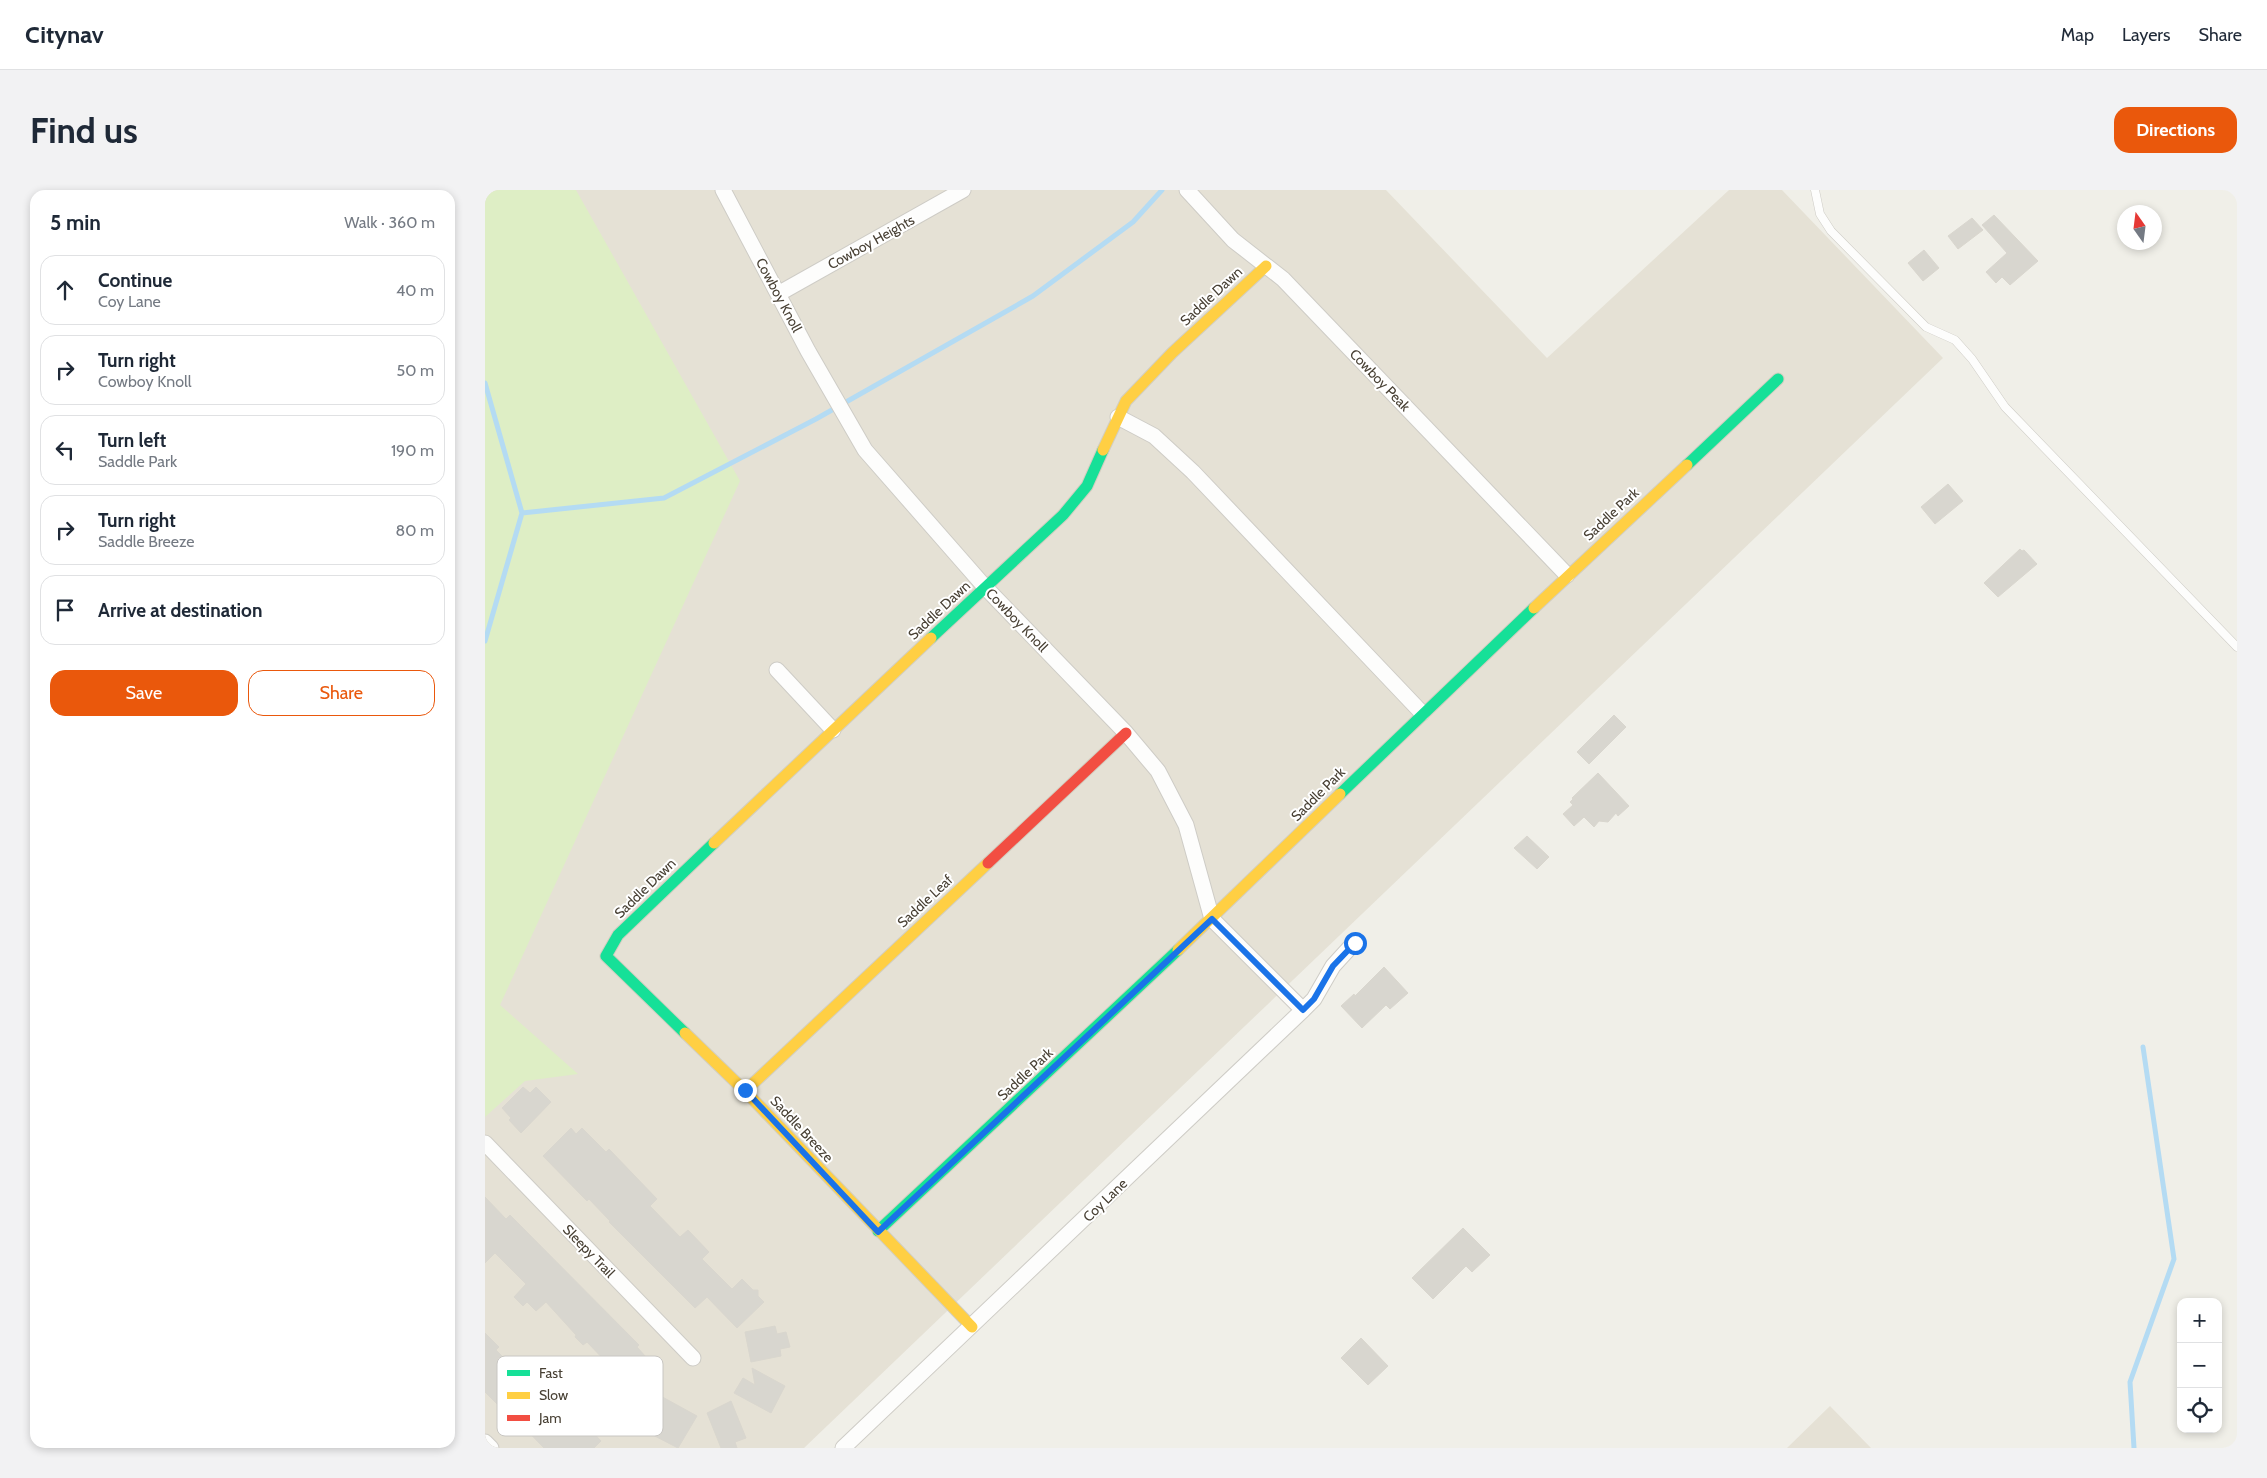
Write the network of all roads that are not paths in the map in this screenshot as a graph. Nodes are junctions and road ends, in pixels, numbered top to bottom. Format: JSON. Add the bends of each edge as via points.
{"nodes":[{"id":1,"x":723,"y":190,"type":"edge"},
{"id":2,"x":963,"y":190,"type":"edge"},
{"id":3,"x":1187,"y":190,"type":"edge"},
{"id":4,"x":1815,"y":190,"type":"edge"},
{"id":5,"x":1266,"y":266,"type":"junction"},
{"id":6,"x":778,"y":294,"type":"junction"},
{"id":7,"x":1778,"y":379,"type":"dead end"},
{"id":8,"x":1118,"y":417,"type":"junction"},
{"id":9,"x":1567,"y":575,"type":"junction"},
{"id":10,"x":985,"y":587,"type":"junction"},
{"id":11,"x":2237,"y":647,"type":"edge"},
{"id":12,"x":777,"y":670,"type":"dead end"},
{"id":13,"x":1422,"y":713,"type":"junction"},
{"id":14,"x":833,"y":730,"type":"junction"},
{"id":15,"x":1126,"y":733,"type":"junction"},
{"id":16,"x":1212,"y":919,"type":"junction"},
{"id":17,"x":1355,"y":943,"type":"dead end"},
{"id":18,"x":607,"y":956,"type":"joint"},
{"id":19,"x":1303,"y":1010,"type":"junction"},
{"id":20,"x":745,"y":1090,"type":"junction"},
{"id":21,"x":485,"y":1143,"type":"edge"},
{"id":22,"x":878,"y":1232,"type":"junction"},
{"id":23,"x":972,"y":1327,"type":"junction"},
{"id":24,"x":693,"y":1358,"type":"dead end"},
{"id":25,"x":485,"y":1442,"type":"edge"},
{"id":26,"x":491,"y":1448,"type":"edge"},
{"id":27,"x":843,"y":1448,"type":"edge"}],
"edges":[{"from":1,"to":6,"type":"street","name":"Cowboy Knoll"},
{"from":2,"to":6,"type":"street","name":"Cowboy Heights"},
{"from":3,"to":5,"type":"street","name":"Cowboy Peak","via":[[1233,240]]},
{"from":4,"to":11,"type":"lane","via":[[1820,214],[1831,231],[1926,327],[1955,340],[1973,359],[2005,407]]},
{"from":5,"to":8,"type":"street","name":"Saddle Dawn","via":[[1137,388],[1125,401]]},
{"from":5,"to":9,"type":"street","name":"Cowboy Peak","via":[[1283,279]]},
{"from":6,"to":10,"type":"street","name":"Cowboy Knoll","via":[[865,450]]},
{"from":7,"to":9,"type":"street","name":"Saddle Park"},
{"from":8,"to":10,"type":"street","name":"Saddle Dawn","via":[[1077,501]]},
{"from":8,"to":13,"type":"street","via":[[1154,436],[1193,472]]},
{"from":9,"to":13,"type":"street","name":"Saddle Park"},
{"from":10,"to":14,"type":"street","name":"Saddle Dawn"},
{"from":10,"to":15,"type":"street","name":"Cowboy Knoll"},
{"from":12,"to":14,"type":"street"},
{"from":13,"to":16,"type":"street","name":"Saddle Park"},
{"from":14,"to":18,"type":"street","name":"Saddle Dawn","via":[[618,935]]},
{"from":15,"to":16,"type":"street","name":"Cowboy Knoll","via":[[1157,771],[1186,824]]},
{"from":15,"to":20,"type":"street","name":"Saddle Leaf"},
{"from":16,"to":19,"type":"street","name":"Cowboy Knoll"},
{"from":16,"to":22,"type":"street","name":"Saddle Park"},
{"from":17,"to":19,"type":"street","name":"Coy Lane","via":[[1333,966],[1314,999]]},
{"from":18,"to":20,"type":"street","name":"Saddle Breeze"},
{"from":19,"to":23,"type":"street","name":"Coy Lane"},
{"from":20,"to":22,"type":"street","name":"Saddle Breeze"},
{"from":21,"to":24,"type":"street","name":"Sleepy Trail"},
{"from":22,"to":23,"type":"street","name":"Saddle Breeze"},
{"from":23,"to":27,"type":"street","name":"Coy Lane"},
{"from":25,"to":26,"type":"street"}]}
